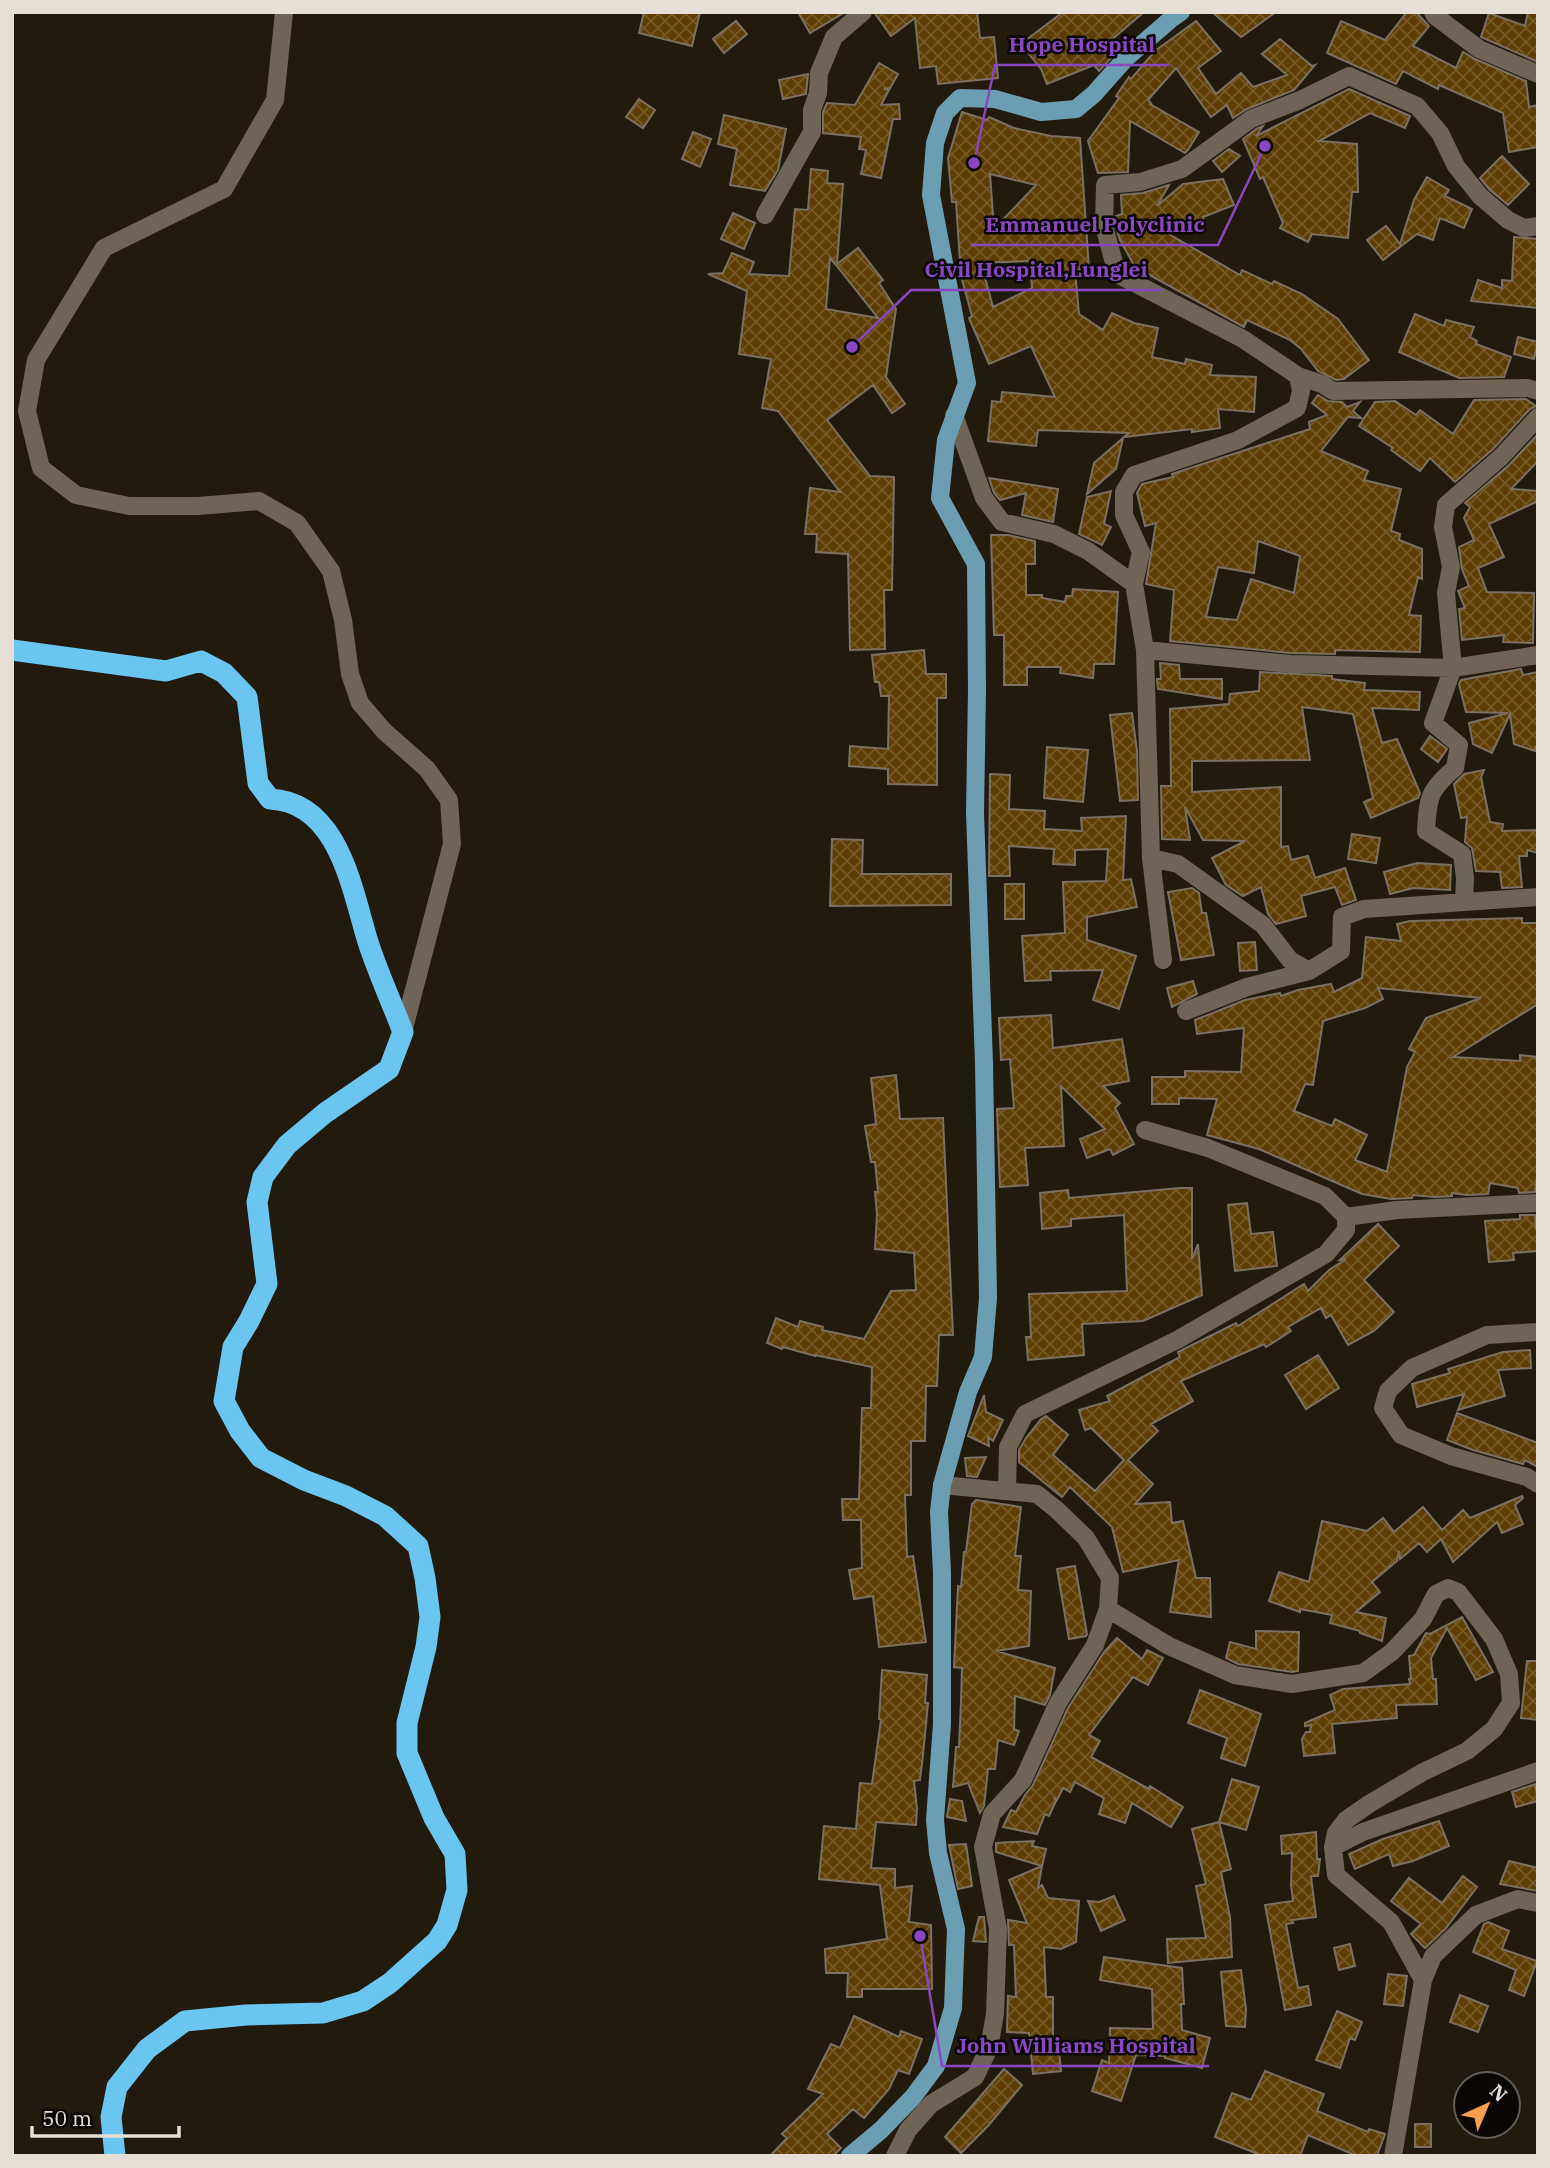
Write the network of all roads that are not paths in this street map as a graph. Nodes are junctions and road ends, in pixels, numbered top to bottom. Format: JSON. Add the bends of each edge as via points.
{"nodes":[{"id":1,"x":284,"y":12,"type":"edge"},
{"id":2,"x":863,"y":12,"type":"edge"},
{"id":3,"x":1181,"y":12,"type":"edge"},
{"id":4,"x":1433,"y":12,"type":"edge"},
{"id":5,"x":1538,"y":74,"type":"edge"},
{"id":6,"x":765,"y":215,"type":"dead end"},
{"id":7,"x":1538,"y":226,"type":"edge"},
{"id":8,"x":1298,"y":376,"type":"junction"},
{"id":9,"x":1538,"y":391,"type":"edge"},
{"id":10,"x":954,"y":415,"type":"junction"},
{"id":11,"x":1538,"y":417,"type":"edge"},
{"id":12,"x":1134,"y":584,"type":"junction"},
{"id":13,"x":12,"y":650,"type":"edge"},
{"id":14,"x":1145,"y":650,"type":"junction"},
{"id":15,"x":1538,"y":655,"type":"edge"},
{"id":16,"x":1453,"y":668,"type":"junction"},
{"id":17,"x":1151,"y":858,"type":"junction"},
{"id":18,"x":1538,"y":897,"type":"edge"},
{"id":19,"x":1464,"y":902,"type":"junction"},
{"id":20,"x":1163,"y":960,"type":"dead end"},
{"id":21,"x":1309,"y":971,"type":"junction"},
{"id":22,"x":1185,"y":1011,"type":"dead end"},
{"id":23,"x":403,"y":1032,"type":"junction"},
{"id":24,"x":1145,"y":1130,"type":"dead end"},
{"id":25,"x":1538,"y":1203,"type":"edge"},
{"id":26,"x":1346,"y":1217,"type":"junction"},
{"id":27,"x":1538,"y":1332,"type":"edge"},
{"id":28,"x":942,"y":1485,"type":"junction"},
{"id":29,"x":1538,"y":1485,"type":"edge"},
{"id":30,"x":1007,"y":1491,"type":"junction"},
{"id":31,"x":1108,"y":1609,"type":"junction"},
{"id":32,"x":1538,"y":1771,"type":"edge"},
{"id":33,"x":1333,"y":1847,"type":"junction"},
{"id":34,"x":1538,"y":1903,"type":"edge"},
{"id":35,"x":1423,"y":1980,"type":"junction"},
{"id":36,"x":115,"y":2156,"type":"edge"},
{"id":37,"x":850,"y":2156,"type":"edge"},
{"id":38,"x":895,"y":2156,"type":"edge"},
{"id":39,"x":1393,"y":2156,"type":"edge"}],
"edges":[{"from":1,"to":23,"type":"street","via":[[275,100],[224,189],[104,248],[36,360],[27,411],[41,468],[76,495],[129,506],[259,501],[297,523],[331,570],[360,704],[427,769],[449,800],[452,844]]},
{"from":2,"to":6,"type":"street","via":[[834,37],[820,73],[812,132]]},
{"from":3,"to":10,"type":"main road","via":[[1126,58],[1076,109],[1041,112],[995,99],[960,98],[945,113],[935,143],[931,195],[967,383]]},
{"from":4,"to":5,"type":"street","via":[[1479,49]]},
{"from":7,"to":8,"type":"street","via":[[1524,228],[1508,220],[1479,196],[1456,166],[1440,133],[1417,106],[1349,76],[1251,119],[1182,169],[1140,182],[1105,185],[1104,226],[1117,274],[1244,340]]},
{"from":8,"to":9,"type":"street","via":[[1333,391]]},
{"from":8,"to":12,"type":"street","via":[[1297,408],[1238,440],[1133,475],[1124,492],[1124,515],[1141,552]]},
{"from":10,"to":12,"type":"street","via":[[984,498],[1002,522],[1055,534]]},
{"from":10,"to":28,"type":"main road","via":[[946,440],[940,498],[976,564],[975,813],[988,1298],[983,1357],[968,1392]]},
{"from":11,"to":16,"type":"street","via":[[1446,505],[1443,527],[1451,567],[1446,593]]},
{"from":12,"to":14,"type":"street"},
{"from":13,"to":23,"type":"highway","via":[[166,671],[201,661],[225,673],[247,697],[258,783],[270,799],[282,799],[313,813],[340,853]]},
{"from":14,"to":16,"type":"street","via":[[1290,664]]},
{"from":14,"to":17,"type":"street"},
{"from":15,"to":16,"type":"street"},
{"from":16,"to":19,"type":"street","via":[[1433,723],[1459,745],[1455,768],[1436,785],[1428,803],[1426,831],[1462,854]]},
{"from":17,"to":20,"type":"street"},
{"from":17,"to":21,"type":"street","via":[[1178,864],[1263,925],[1290,960]]},
{"from":18,"to":19,"type":"street"},
{"from":19,"to":21,"type":"street","via":[[1364,909],[1342,917],[1341,951]]},
{"from":21,"to":22,"type":"street","via":[[1247,987]]},
{"from":23,"to":36,"type":"highway","via":[[389,1069],[287,1145],[264,1177],[257,1202],[267,1284],[233,1347],[224,1401],[261,1458],[385,1516],[418,1546],[430,1617],[407,1723],[407,1754],[455,1854],[457,1890],[437,1941],[363,2001],[323,2013],[185,2021],[147,2049],[117,2087],[111,2117]]},
{"from":24,"to":26,"type":"street","via":[[1209,1148],[1325,1196]]},
{"from":25,"to":26,"type":"street"},
{"from":26,"to":30,"type":"street","via":[[1346,1230],[1326,1254],[1177,1340],[1025,1414],[1008,1447]]},
{"from":27,"to":29,"type":"street","via":[[1487,1335],[1412,1368],[1388,1391],[1383,1408],[1401,1435],[1451,1456],[1527,1477]]},
{"from":28,"to":30,"type":"street"},
{"from":28,"to":37,"type":"main road","via":[[942,1724],[935,1820],[956,1929],[953,2008],[936,2066],[914,2097]]},
{"from":30,"to":31,"type":"street","via":[[1037,1494],[1086,1538],[1110,1578]]},
{"from":31,"to":33,"type":"street","via":[[1169,1646],[1235,1675],[1292,1684],[1363,1673],[1392,1652],[1423,1619],[1436,1594],[1448,1588],[1458,1592],[1494,1639],[1509,1674],[1511,1703],[1494,1729],[1467,1751],[1423,1772],[1346,1820]]},
{"from":31,"to":38,"type":"street","via":[[1095,1645],[1058,1703],[1023,1780],[992,1814],[983,1847],[998,1928],[989,2048],[975,2077],[931,2105],[908,2130]]},
{"from":32,"to":33,"type":"street","via":[[1363,1832]]},
{"from":33,"to":35,"type":"street","via":[[1336,1875],[1391,1922]]},
{"from":34,"to":35,"type":"street","via":[[1518,1899],[1476,1915],[1433,1956]]},
{"from":35,"to":39,"type":"street"}]}
